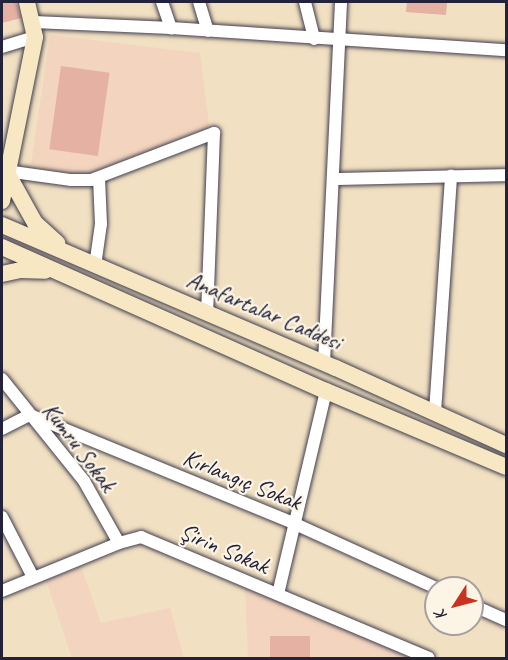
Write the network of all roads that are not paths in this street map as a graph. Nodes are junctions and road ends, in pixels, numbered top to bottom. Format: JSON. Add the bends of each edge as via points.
{"nodes":[{"id":1,"x":27,"y":2,"type":"edge"},
{"id":2,"x":162,"y":2,"type":"edge"},
{"id":3,"x":199,"y":2,"type":"edge"},
{"id":4,"x":305,"y":2,"type":"edge"},
{"id":5,"x":341,"y":2,"type":"edge"},
{"id":6,"x":171,"y":28,"type":"junction"},
{"id":7,"x":35,"y":30,"type":"junction"},
{"id":8,"x":208,"y":31,"type":"junction"},
{"id":9,"x":314,"y":39,"type":"junction"},
{"id":10,"x":340,"y":40,"type":"junction"},
{"id":11,"x":2,"y":46,"type":"edge"},
{"id":12,"x":507,"y":50,"type":"edge"},
{"id":13,"x":507,"y":175,"type":"edge"},
{"id":14,"x":4,"y":176,"type":"edge"},
{"id":15,"x":451,"y":176,"type":"junction"},
{"id":16,"x":99,"y":178,"type":"junction"},
{"id":17,"x":333,"y":179,"type":"junction"},
{"id":18,"x":2,"y":201,"type":"edge"},
{"id":19,"x":2,"y":225,"type":"edge"},
{"id":20,"x":3,"y":252,"type":"edge"},
{"id":21,"x":95,"y":266,"type":"junction"},
{"id":22,"x":2,"y":274,"type":"edge"},
{"id":23,"x":69,"y":277,"type":"junction"},
{"id":24,"x":207,"y":314,"type":"junction"},
{"id":25,"x":324,"y":363,"type":"junction"},
{"id":26,"x":2,"y":379,"type":"edge"},
{"id":27,"x":326,"y":391,"type":"junction"},
{"id":28,"x":435,"y":412,"type":"junction"},
{"id":29,"x":30,"y":415,"type":"junction"},
{"id":30,"x":2,"y":429,"type":"edge"},
{"id":31,"x":507,"y":433,"type":"edge"},
{"id":32,"x":489,"y":437,"type":"junction"},
{"id":33,"x":507,"y":445,"type":"edge"},
{"id":34,"x":507,"y":467,"type":"edge"},
{"id":35,"x":2,"y":517,"type":"edge"},
{"id":36,"x":293,"y":523,"type":"junction"},
{"id":37,"x":119,"y":543,"type":"junction"},
{"id":38,"x":33,"y":577,"type":"junction"},
{"id":39,"x":424,"y":583,"type":"edge"},
{"id":40,"x":2,"y":591,"type":"edge"},
{"id":41,"x":278,"y":594,"type":"junction"},
{"id":42,"x":484,"y":610,"type":"edge"},
{"id":43,"x":507,"y":620,"type":"edge"},
{"id":44,"x":429,"y":658,"type":"edge"}],
"edges":[{"from":1,"to":7,"type":"main road"},
{"from":2,"to":6,"type":"street"},
{"from":3,"to":8,"type":"street"},
{"from":4,"to":9,"type":"street"},
{"from":5,"to":10,"type":"street"},
{"from":6,"to":7,"type":"street"},
{"from":6,"to":8,"type":"street"},
{"from":7,"to":11,"type":"street"},
{"from":7,"to":14,"type":"main road"},
{"from":8,"to":9,"type":"street"},
{"from":9,"to":10,"type":"street"},
{"from":10,"to":12,"type":"street"},
{"from":10,"to":17,"type":"street"},
{"from":13,"to":15,"type":"street"},
{"from":14,"to":16,"type":"street","via":[[77,181]]},
{"from":14,"to":18,"type":"main road"},
{"from":14,"to":21,"type":"main road","via":[[46,237]]},
{"from":15,"to":17,"type":"street"},
{"from":15,"to":28,"type":"street"},
{"from":16,"to":21,"type":"street","via":[[101,224]]},
{"from":16,"to":24,"type":"street","via":[[214,132]]},
{"from":17,"to":25,"type":"street"},
{"from":19,"to":21,"type":"main road","name":"Anafartalar Caddesi"},
{"from":20,"to":23,"type":"main road","name":"Anafartalar Caddesi"},
{"from":21,"to":24,"type":"main road","name":"Anafartalar Caddesi"},
{"from":22,"to":23,"type":"main road","via":[[36,269]]},
{"from":23,"to":27,"type":"main road","name":"Anafartalar Caddesi"},
{"from":24,"to":25,"type":"main road","name":"Anafartalar Caddesi"},
{"from":25,"to":28,"type":"main road","name":"Anafartalar Caddesi"},
{"from":26,"to":29,"type":"street","name":"Kumru Sokak"},
{"from":27,"to":34,"type":"main road","name":"Anafartalar Caddesi"},
{"from":27,"to":36,"type":"street"},
{"from":28,"to":32,"type":"main road","name":"Anafartalar Caddesi"},
{"from":29,"to":30,"type":"street"},
{"from":29,"to":36,"type":"street","name":"Kırlangıç Sokak"},
{"from":29,"to":37,"type":"street","name":"Kumru Sokak","via":[[84,482]]},
{"from":31,"to":32,"type":"main road"},
{"from":32,"to":33,"type":"main road","name":"Anafartalar Caddesi"},
{"from":35,"to":38,"type":"street"},
{"from":36,"to":39,"type":"street","name":"Kırlangıç Sokak"},
{"from":36,"to":41,"type":"street"},
{"from":37,"to":38,"type":"street","name":"Şirin Sokak"},
{"from":37,"to":41,"type":"street","name":"Şirin Sokak","via":[[141,537]]},
{"from":38,"to":40,"type":"street","name":"Şirin Sokak"},
{"from":41,"to":44,"type":"street","name":"Şirin Sokak"},
{"from":42,"to":43,"type":"street"}]}
